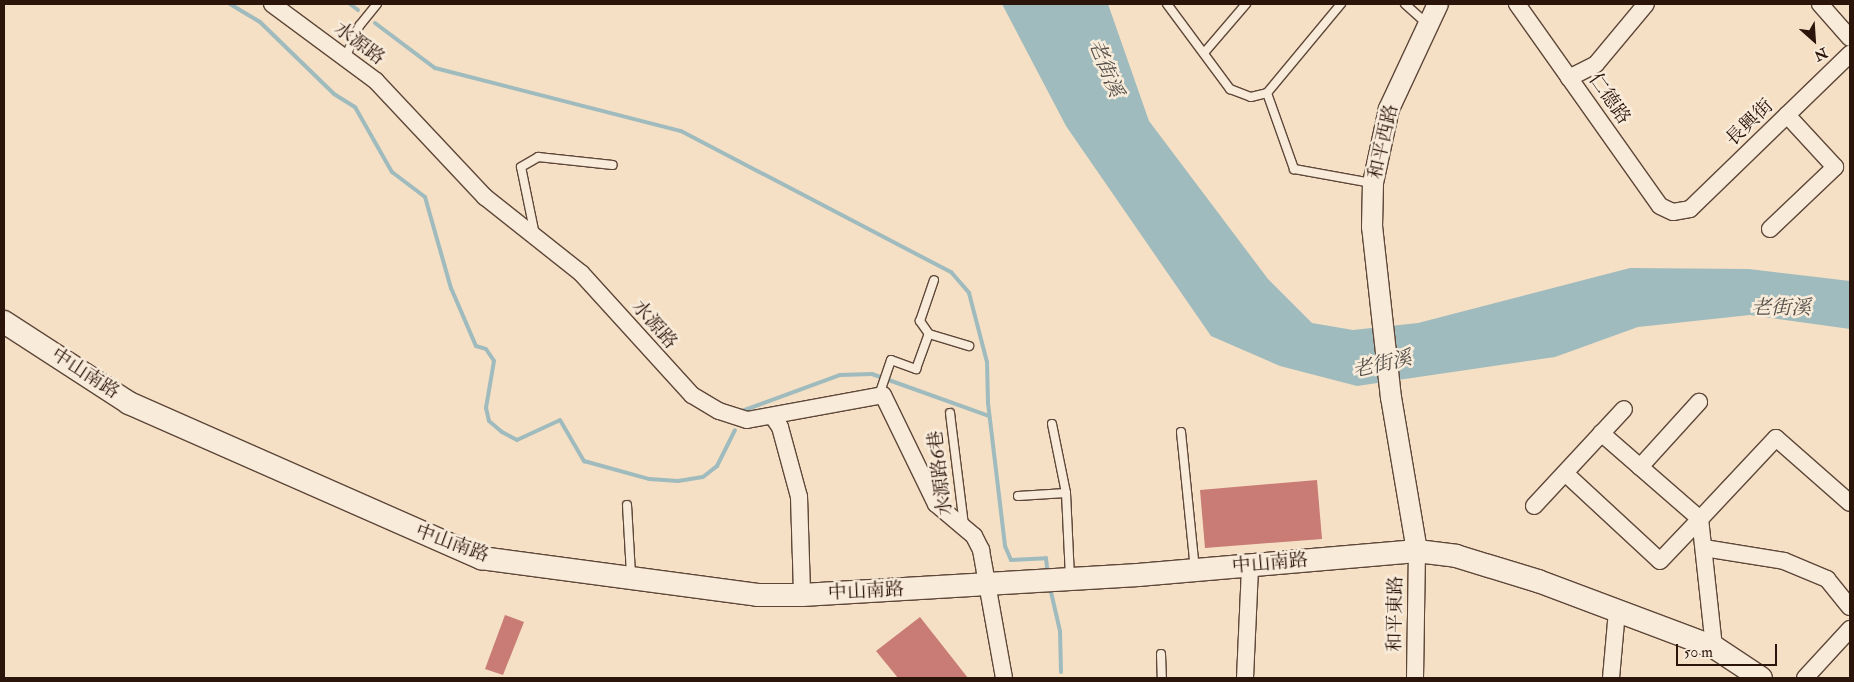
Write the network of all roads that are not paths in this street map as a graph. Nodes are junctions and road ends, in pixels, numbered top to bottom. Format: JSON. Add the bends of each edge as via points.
{"nodes":[{"id":1,"x":377,"y":4,"type":"edge"},
{"id":2,"x":1167,"y":4,"type":"edge"},
{"id":3,"x":1246,"y":4,"type":"edge"},
{"id":4,"x":1341,"y":4,"type":"edge"},
{"id":5,"x":1405,"y":4,"type":"edge"},
{"id":6,"x":1438,"y":4,"type":"edge"},
{"id":7,"x":1518,"y":4,"type":"edge"},
{"id":8,"x":1646,"y":4,"type":"edge"},
{"id":9,"x":1820,"y":4,"type":"edge"},
{"id":10,"x":278,"y":5,"type":"edge"},
{"id":11,"x":1428,"y":24,"type":"junction"},
{"id":12,"x":1850,"y":38,"type":"edge"},
{"id":13,"x":1204,"y":53,"type":"junction"},
{"id":14,"x":1850,"y":54,"type":"edge"},
{"id":15,"x":345,"y":58,"type":"junction"},
{"id":16,"x":1569,"y":78,"type":"junction"},
{"id":17,"x":1267,"y":93,"type":"junction"},
{"id":18,"x":1787,"y":115,"type":"junction"},
{"id":19,"x":612,"y":165,"type":"dead end"},
{"id":20,"x":1373,"y":183,"type":"junction"},
{"id":21,"x":1673,"y":212,"type":"joint"},
{"id":22,"x":1770,"y":229,"type":"dead end"},
{"id":23,"x":536,"y":237,"type":"junction"},
{"id":24,"x":934,"y":280,"type":"dead end"},
{"id":25,"x":4,"y":322,"type":"edge"},
{"id":26,"x":928,"y":334,"type":"junction"},
{"id":27,"x":969,"y":346,"type":"dead end"},
{"id":28,"x":881,"y":391,"type":"junction"},
{"id":29,"x":1698,"y":402,"type":"dead end"},
{"id":30,"x":1624,"y":409,"type":"dead end"},
{"id":31,"x":950,"y":413,"type":"dead end"},
{"id":32,"x":773,"y":418,"type":"junction"},
{"id":33,"x":1052,"y":424,"type":"dead end"},
{"id":34,"x":1180,"y":432,"type":"dead end"},
{"id":35,"x":1601,"y":433,"type":"junction"},
{"id":36,"x":1640,"y":467,"type":"junction"},
{"id":37,"x":1565,"y":473,"type":"junction"},
{"id":38,"x":1066,"y":493,"type":"junction"},
{"id":39,"x":1018,"y":496,"type":"dead end"},
{"id":40,"x":1850,"y":503,"type":"edge"},
{"id":41,"x":627,"y":505,"type":"dead end"},
{"id":42,"x":1534,"y":506,"type":"dead end"},
{"id":43,"x":1700,"y":520,"type":"junction"},
{"id":44,"x":964,"y":528,"type":"junction"},
{"id":45,"x":1704,"y":548,"type":"junction"},
{"id":46,"x":1417,"y":551,"type":"junction"},
{"id":47,"x":1250,"y":567,"type":"junction"},
{"id":48,"x":1195,"y":570,"type":"junction"},
{"id":49,"x":1070,"y":579,"type":"junction"},
{"id":50,"x":631,"y":580,"type":"junction"},
{"id":51,"x":988,"y":582,"type":"junction"},
{"id":52,"x":802,"y":595,"type":"junction"},
{"id":53,"x":1850,"y":607,"type":"edge"},
{"id":54,"x":1617,"y":611,"type":"junction"},
{"id":55,"x":1850,"y":629,"type":"edge"},
{"id":56,"x":1714,"y":647,"type":"junction"},
{"id":57,"x":1161,"y":654,"type":"dead end"},
{"id":58,"x":1004,"y":678,"type":"edge"},
{"id":59,"x":1162,"y":678,"type":"edge"},
{"id":60,"x":1245,"y":678,"type":"edge"},
{"id":61,"x":1415,"y":678,"type":"edge"},
{"id":62,"x":1611,"y":678,"type":"edge"},
{"id":63,"x":1761,"y":678,"type":"edge"},
{"id":64,"x":1805,"y":678,"type":"edge"}],
"edges":[{"from":1,"to":15,"type":"lane","via":[[360,24]]},
{"from":2,"to":13,"type":"lane"},
{"from":3,"to":13,"type":"lane"},
{"from":4,"to":17,"type":"lane"},
{"from":5,"to":11,"type":"lane"},
{"from":6,"to":11,"type":"street","name":"和平西路"},
{"from":7,"to":16,"type":"street","name":"仁德路"},
{"from":8,"to":16,"type":"street","via":[[1596,64]]},
{"from":9,"to":12,"type":"street"},
{"from":10,"to":15,"type":"street","name":"水源路"},
{"from":11,"to":20,"type":"street","name":"和平西路","via":[[1389,109]]},
{"from":13,"to":17,"type":"lane","via":[[1230,89],[1251,97]]},
{"from":14,"to":18,"type":"street","name":"長興街"},
{"from":15,"to":23,"type":"street","name":"水源路","via":[[376,81],[485,197]]},
{"from":16,"to":21,"type":"street","name":"仁德路","via":[[1660,206]]},
{"from":17,"to":20,"type":"lane","via":[[1294,169]]},
{"from":18,"to":21,"type":"street","name":"長興街","via":[[1690,209]]},
{"from":18,"to":22,"type":"street","via":[[1835,167]]},
{"from":19,"to":23,"type":"lane","via":[[538,157],[522,167]]},
{"from":20,"to":46,"type":"street","name":"和平西路","via":[[1372,227],[1391,398]]},
{"from":23,"to":32,"type":"street","name":"水源路","via":[[581,273],[692,395],[732,417]]},
{"from":24,"to":26,"type":"lane","via":[[920,321]]},
{"from":25,"to":50,"type":"main road","name":"中山南路","via":[[129,403],[458,550],[491,560]]},
{"from":26,"to":27,"type":"lane"},
{"from":26,"to":28,"type":"lane","via":[[916,369],[891,360]]},
{"from":28,"to":32,"type":"street","name":"水源路","via":[[806,406]]},
{"from":28,"to":44,"type":"street","via":[[905,433],[936,504]]},
{"from":29,"to":36,"type":"street"},
{"from":30,"to":35,"type":"street"},
{"from":31,"to":44,"type":"lane","name":"水源路6巷"},
{"from":32,"to":52,"type":"street","via":[[780,427],[799,497]]},
{"from":33,"to":38,"type":"lane"},
{"from":34,"to":48,"type":"lane"},
{"from":35,"to":36,"type":"street"},
{"from":35,"to":37,"type":"street"},
{"from":36,"to":43,"type":"street"},
{"from":37,"to":42,"type":"street"},
{"from":37,"to":43,"type":"street","via":[[1660,561]]},
{"from":38,"to":39,"type":"lane"},
{"from":38,"to":49,"type":"lane"},
{"from":40,"to":43,"type":"street","via":[[1776,438]]},
{"from":41,"to":50,"type":"lane"},
{"from":43,"to":45,"type":"street"},
{"from":44,"to":51,"type":"street","via":[[981,550]]},
{"from":45,"to":53,"type":"street","via":[[1784,561],[1827,579]]},
{"from":45,"to":56,"type":"street"},
{"from":46,"to":47,"type":"main road","name":"中山南路"},
{"from":46,"to":54,"type":"main road","name":"中山南路","via":[[1456,556],[1508,570]]},
{"from":46,"to":61,"type":"street","name":"和平東路"},
{"from":47,"to":48,"type":"main road","name":"中山南路"},
{"from":47,"to":60,"type":"street"},
{"from":48,"to":49,"type":"main road","name":"中山南路"},
{"from":49,"to":51,"type":"main road","name":"中山南路"},
{"from":50,"to":52,"type":"main road","name":"中山南路","via":[[758,595]]},
{"from":51,"to":52,"type":"main road","name":"中山南路"},
{"from":51,"to":58,"type":"street"},
{"from":54,"to":56,"type":"main road","name":"中山南路"},
{"from":54,"to":62,"type":"street"},
{"from":55,"to":64,"type":"street"},
{"from":56,"to":63,"type":"main road","name":"中山南路"},
{"from":57,"to":59,"type":"lane"}]}
